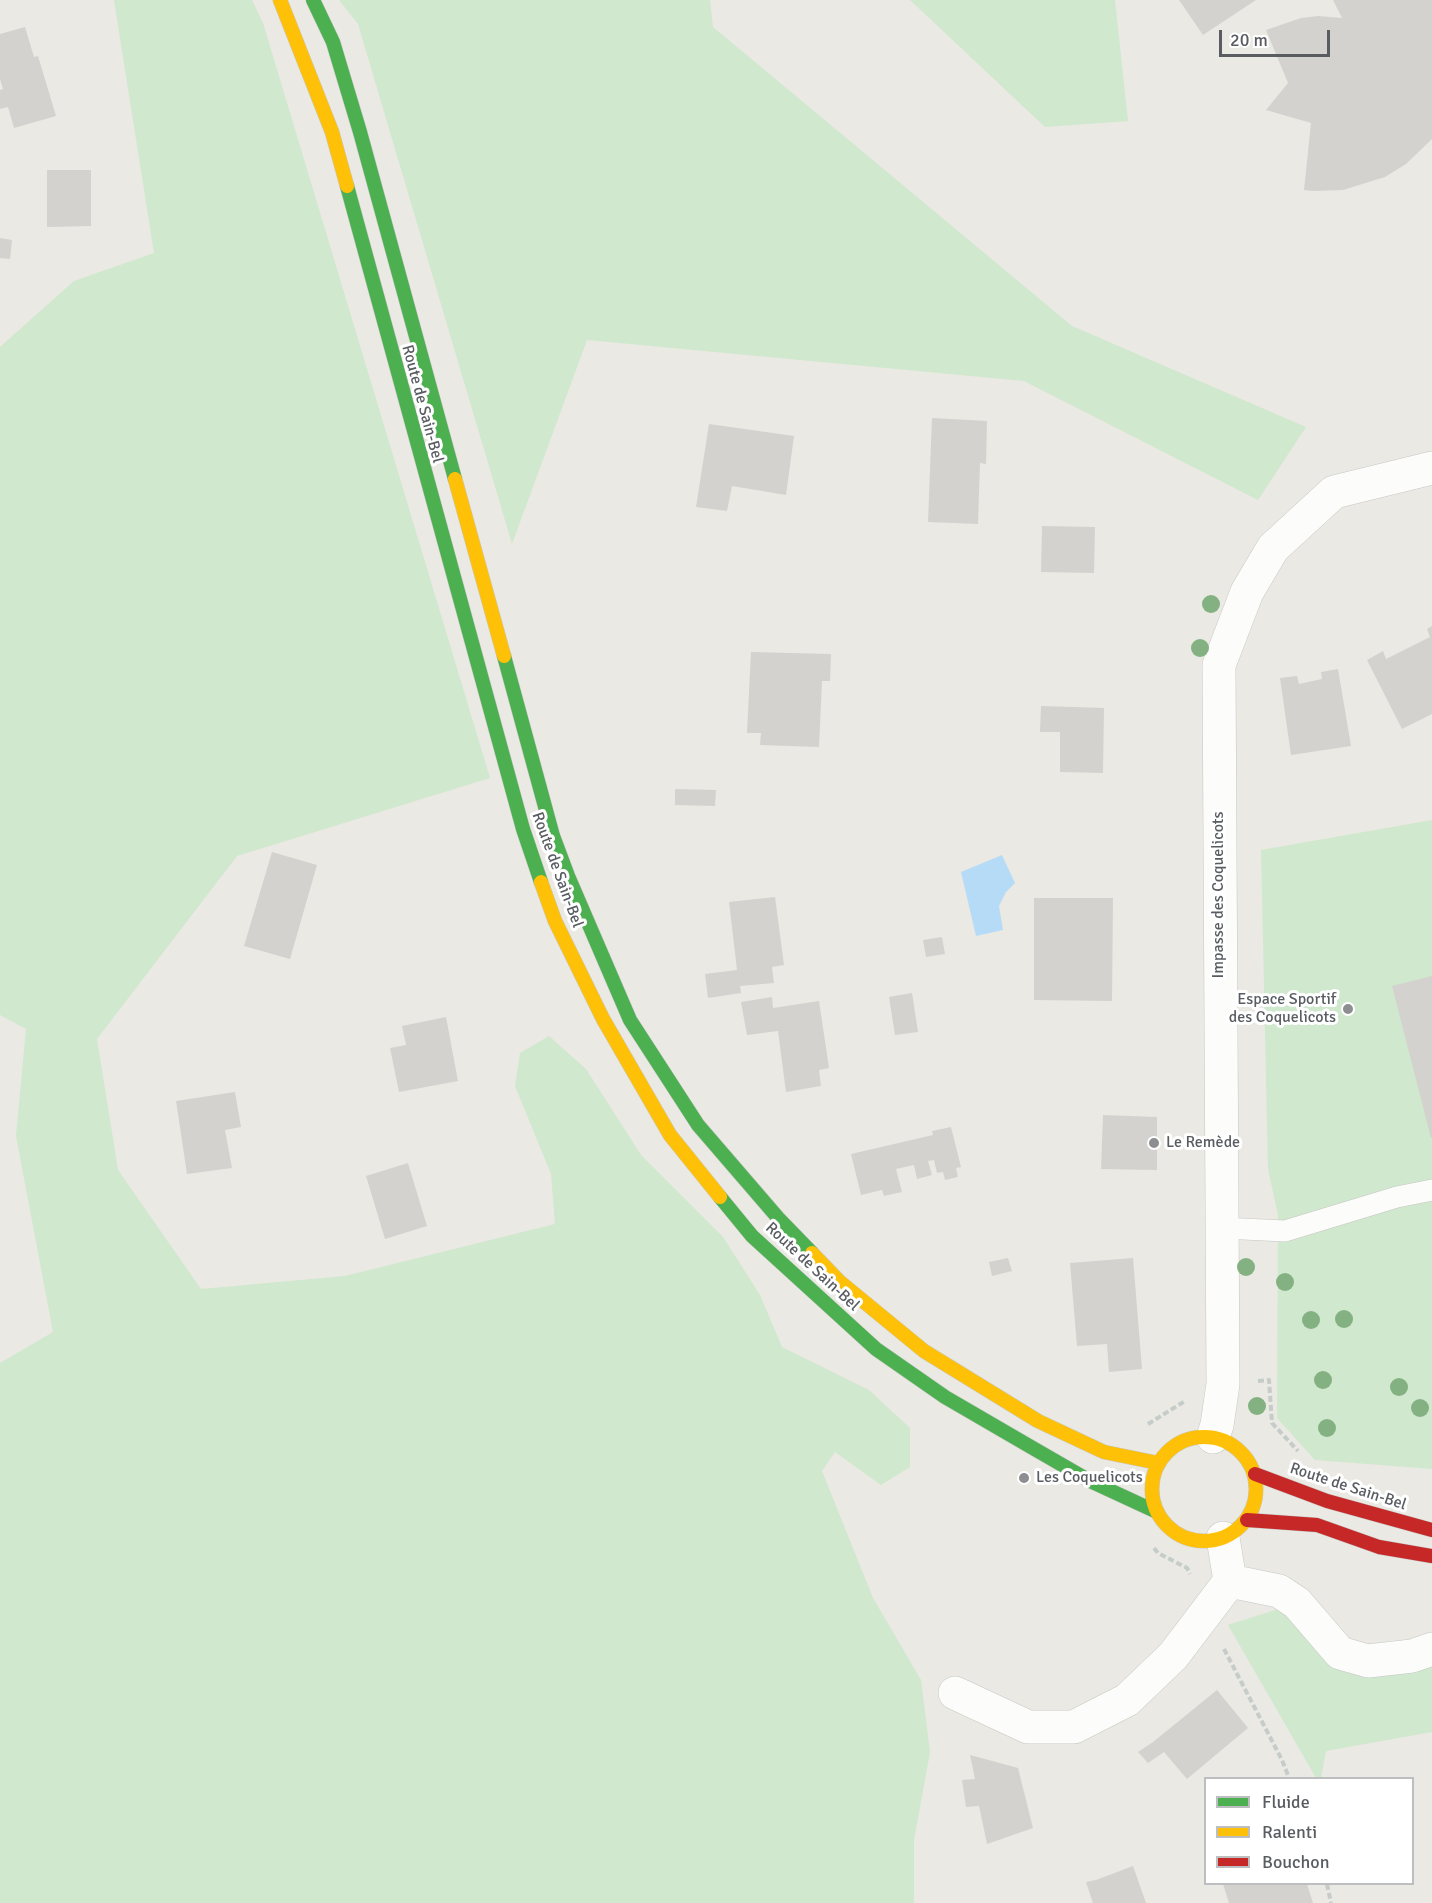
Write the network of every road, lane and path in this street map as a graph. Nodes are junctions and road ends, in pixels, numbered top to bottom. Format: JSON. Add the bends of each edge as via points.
{"nodes":[{"id":1,"x":280,"y":0,"type":"edge"},
{"id":2,"x":313,"y":0,"type":"edge"},
{"id":3,"x":1432,"y":468,"type":"edge"},
{"id":4,"x":1432,"y":1190,"type":"edge"},
{"id":5,"x":1222,"y":1228,"type":"junction"},
{"id":6,"x":1251,"y":1381,"type":"dead end"},
{"id":7,"x":1186,"y":1401,"type":"dead end"},
{"id":8,"x":1145,"y":1425,"type":"dead end"},
{"id":9,"x":1213,"y":1437,"type":"junction"},
{"id":10,"x":1299,"y":1453,"type":"dead end"},
{"id":11,"x":1158,"y":1463,"type":"junction"},
{"id":12,"x":1254,"y":1474,"type":"junction"},
{"id":13,"x":1157,"y":1512,"type":"junction"},
{"id":14,"x":1235,"y":1529,"type":"junction"},
{"id":15,"x":1432,"y":1530,"type":"edge"},
{"id":16,"x":1432,"y":1556,"type":"edge"},
{"id":17,"x":1230,"y":1581,"type":"junction"},
{"id":18,"x":1205,"y":1614,"type":"junction"},
{"id":19,"x":1432,"y":1649,"type":"edge"},
{"id":20,"x":955,"y":1693,"type":"dead end"},
{"id":21,"x":1288,"y":1777,"type":"edge"},
{"id":22,"x":1327,"y":1885,"type":"edge"},
{"id":23,"x":1331,"y":1903,"type":"edge"}],
"edges":[{"from":1,"to":13,"type":"main road","name":"Route de Sain-Bel","via":[[332,132],[523,828],[555,921],[603,1019],[670,1135],[752,1236],[876,1349],[945,1397],[1031,1447],[1090,1481]]},
{"from":2,"to":11,"type":"main road","name":"Route de Sain-Bel","via":[[333,42],[360,132],[553,836],[630,1020],[698,1125],[840,1282],[924,1351],[1038,1421],[1104,1452]]},
{"from":3,"to":5,"type":"street","name":"Impasse des Coquelicots","via":[[1334,492],[1273,548],[1247,592],[1219,665]]},
{"from":4,"to":5,"type":"lane","via":[[1285,1231]]},
{"from":5,"to":9,"type":"street","name":"Impasse des Coquelicots","via":[[1223,1384]]},
{"from":6,"to":10,"type":"path","via":[[1269,1380],[1272,1423]]},
{"from":7,"to":8,"type":"path"},
{"from":9,"to":11,"type":"main road","via":[[1182,1442]]},
{"from":9,"to":12,"type":"main road","via":[[1239,1449]]},
{"from":11,"to":13,"type":"main road","via":[[1152,1496]]},
{"from":12,"to":14,"type":"main road","via":[[1256,1498]]},
{"from":12,"to":15,"type":"main road","name":"Route de Sain-Bel","via":[[1327,1501]]},
{"from":13,"to":14,"type":"main road","via":[[1170,1529],[1188,1539],[1208,1541]]},
{"from":14,"to":16,"type":"main road","via":[[1317,1525],[1378,1547]]},
{"from":14,"to":17,"type":"street"},
{"from":17,"to":18,"type":"street"},
{"from":17,"to":19,"type":"street","via":[[1279,1591],[1297,1603],[1340,1653],[1368,1661],[1412,1656]]},
{"from":18,"to":20,"type":"street","via":[[1173,1656],[1127,1700],[1074,1727],[1028,1727]]},
{"from":18,"to":21,"type":"path"},
{"from":22,"to":23,"type":"path"}]}
